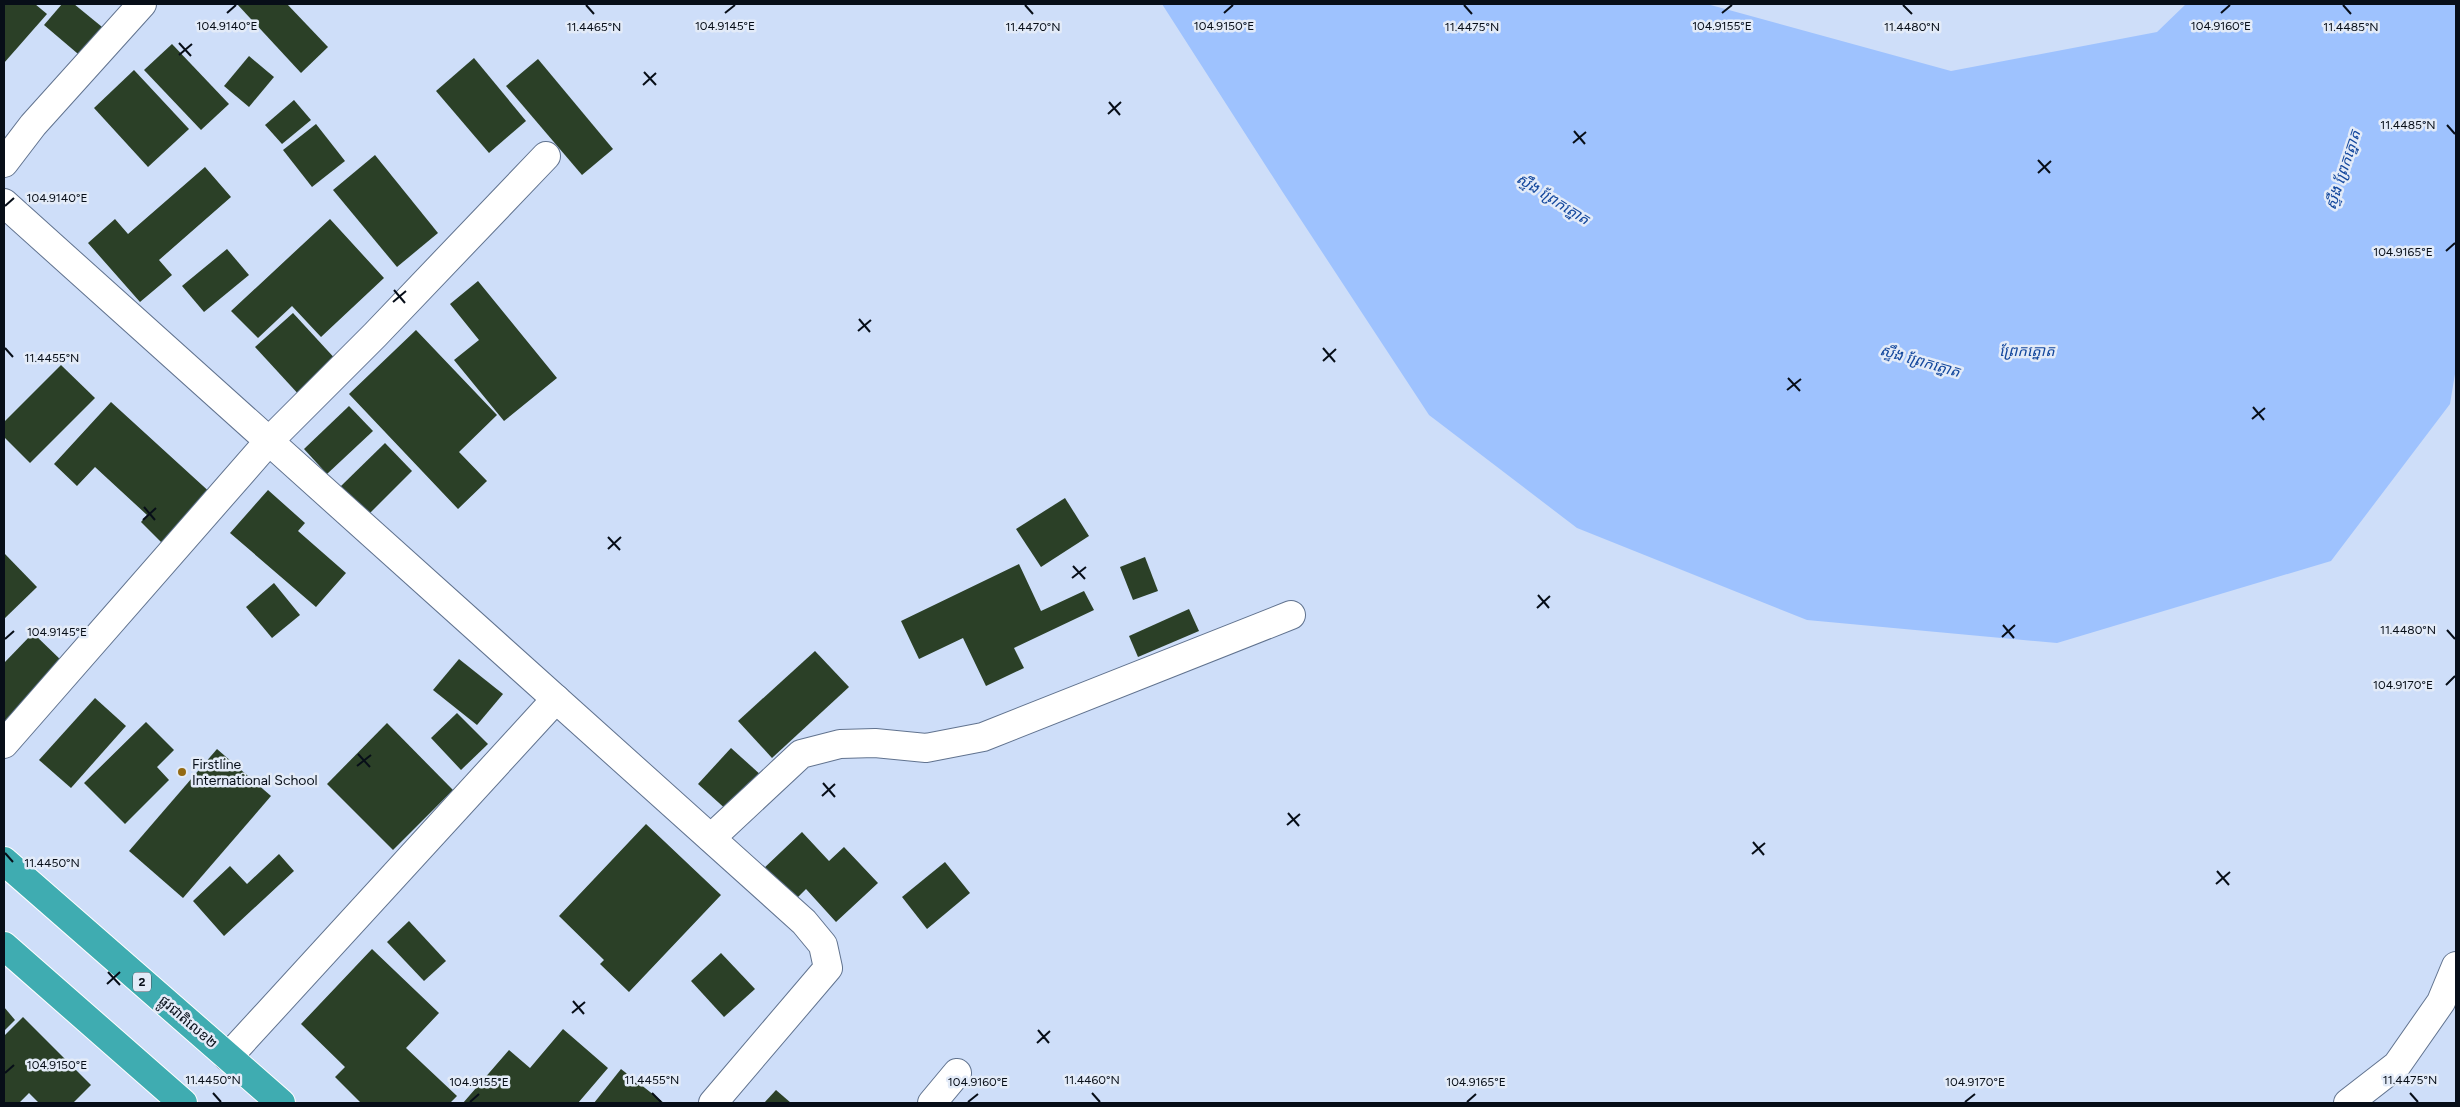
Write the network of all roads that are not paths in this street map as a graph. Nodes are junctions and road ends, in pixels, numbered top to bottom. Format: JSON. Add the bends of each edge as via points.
{"nodes":[{"id":1,"x":142,"y":4,"type":"edge"},
{"id":2,"x":546,"y":156,"type":"dead end"},
{"id":3,"x":4,"y":163,"type":"edge"},
{"id":4,"x":4,"y":203,"type":"edge"},
{"id":5,"x":269,"y":441,"type":"junction"},
{"id":6,"x":1290,"y":615,"type":"dead end"},
{"id":7,"x":556,"y":699,"type":"junction"},
{"id":8,"x":4,"y":744,"type":"edge"},
{"id":9,"x":711,"y":838,"type":"junction"},
{"id":10,"x":4,"y":861,"type":"edge"},
{"id":11,"x":4,"y":946,"type":"edge"},
{"id":12,"x":2456,"y":966,"type":"edge"},
{"id":13,"x":2449,"y":1005,"type":"edge"},
{"id":14,"x":228,"y":1057,"type":"junction"},
{"id":15,"x":957,"y":1073,"type":"dead end"},
{"id":16,"x":183,"y":1103,"type":"edge"},
{"id":17,"x":281,"y":1103,"type":"edge"},
{"id":18,"x":713,"y":1103,"type":"edge"},
{"id":19,"x":932,"y":1103,"type":"edge"},
{"id":20,"x":2348,"y":1103,"type":"edge"}],
"edges":[{"from":1,"to":3,"type":"street","via":[[33,125]]},
{"from":2,"to":5,"type":"street"},
{"from":4,"to":5,"type":"street"},
{"from":5,"to":7,"type":"street"},
{"from":5,"to":8,"type":"street"},
{"from":6,"to":9,"type":"street","via":[[983,737],[926,748],[875,743],[840,744],[801,754]]},
{"from":7,"to":9,"type":"street"},
{"from":7,"to":14,"type":"street"},
{"from":9,"to":18,"type":"street","via":[[804,922],[823,945],[828,968]]},
{"from":10,"to":14,"type":"highway","name":"ផ្លូវជាតិលេខ២","number":"2"},
{"from":11,"to":16,"type":"highway"},
{"from":12,"to":13,"type":"street"},
{"from":13,"to":20,"type":"street","via":[[2397,1065]]},
{"from":14,"to":17,"type":"highway","name":"ផ្លូវជាតិលេខ២","number":"2"},
{"from":15,"to":19,"type":"street"}]}
